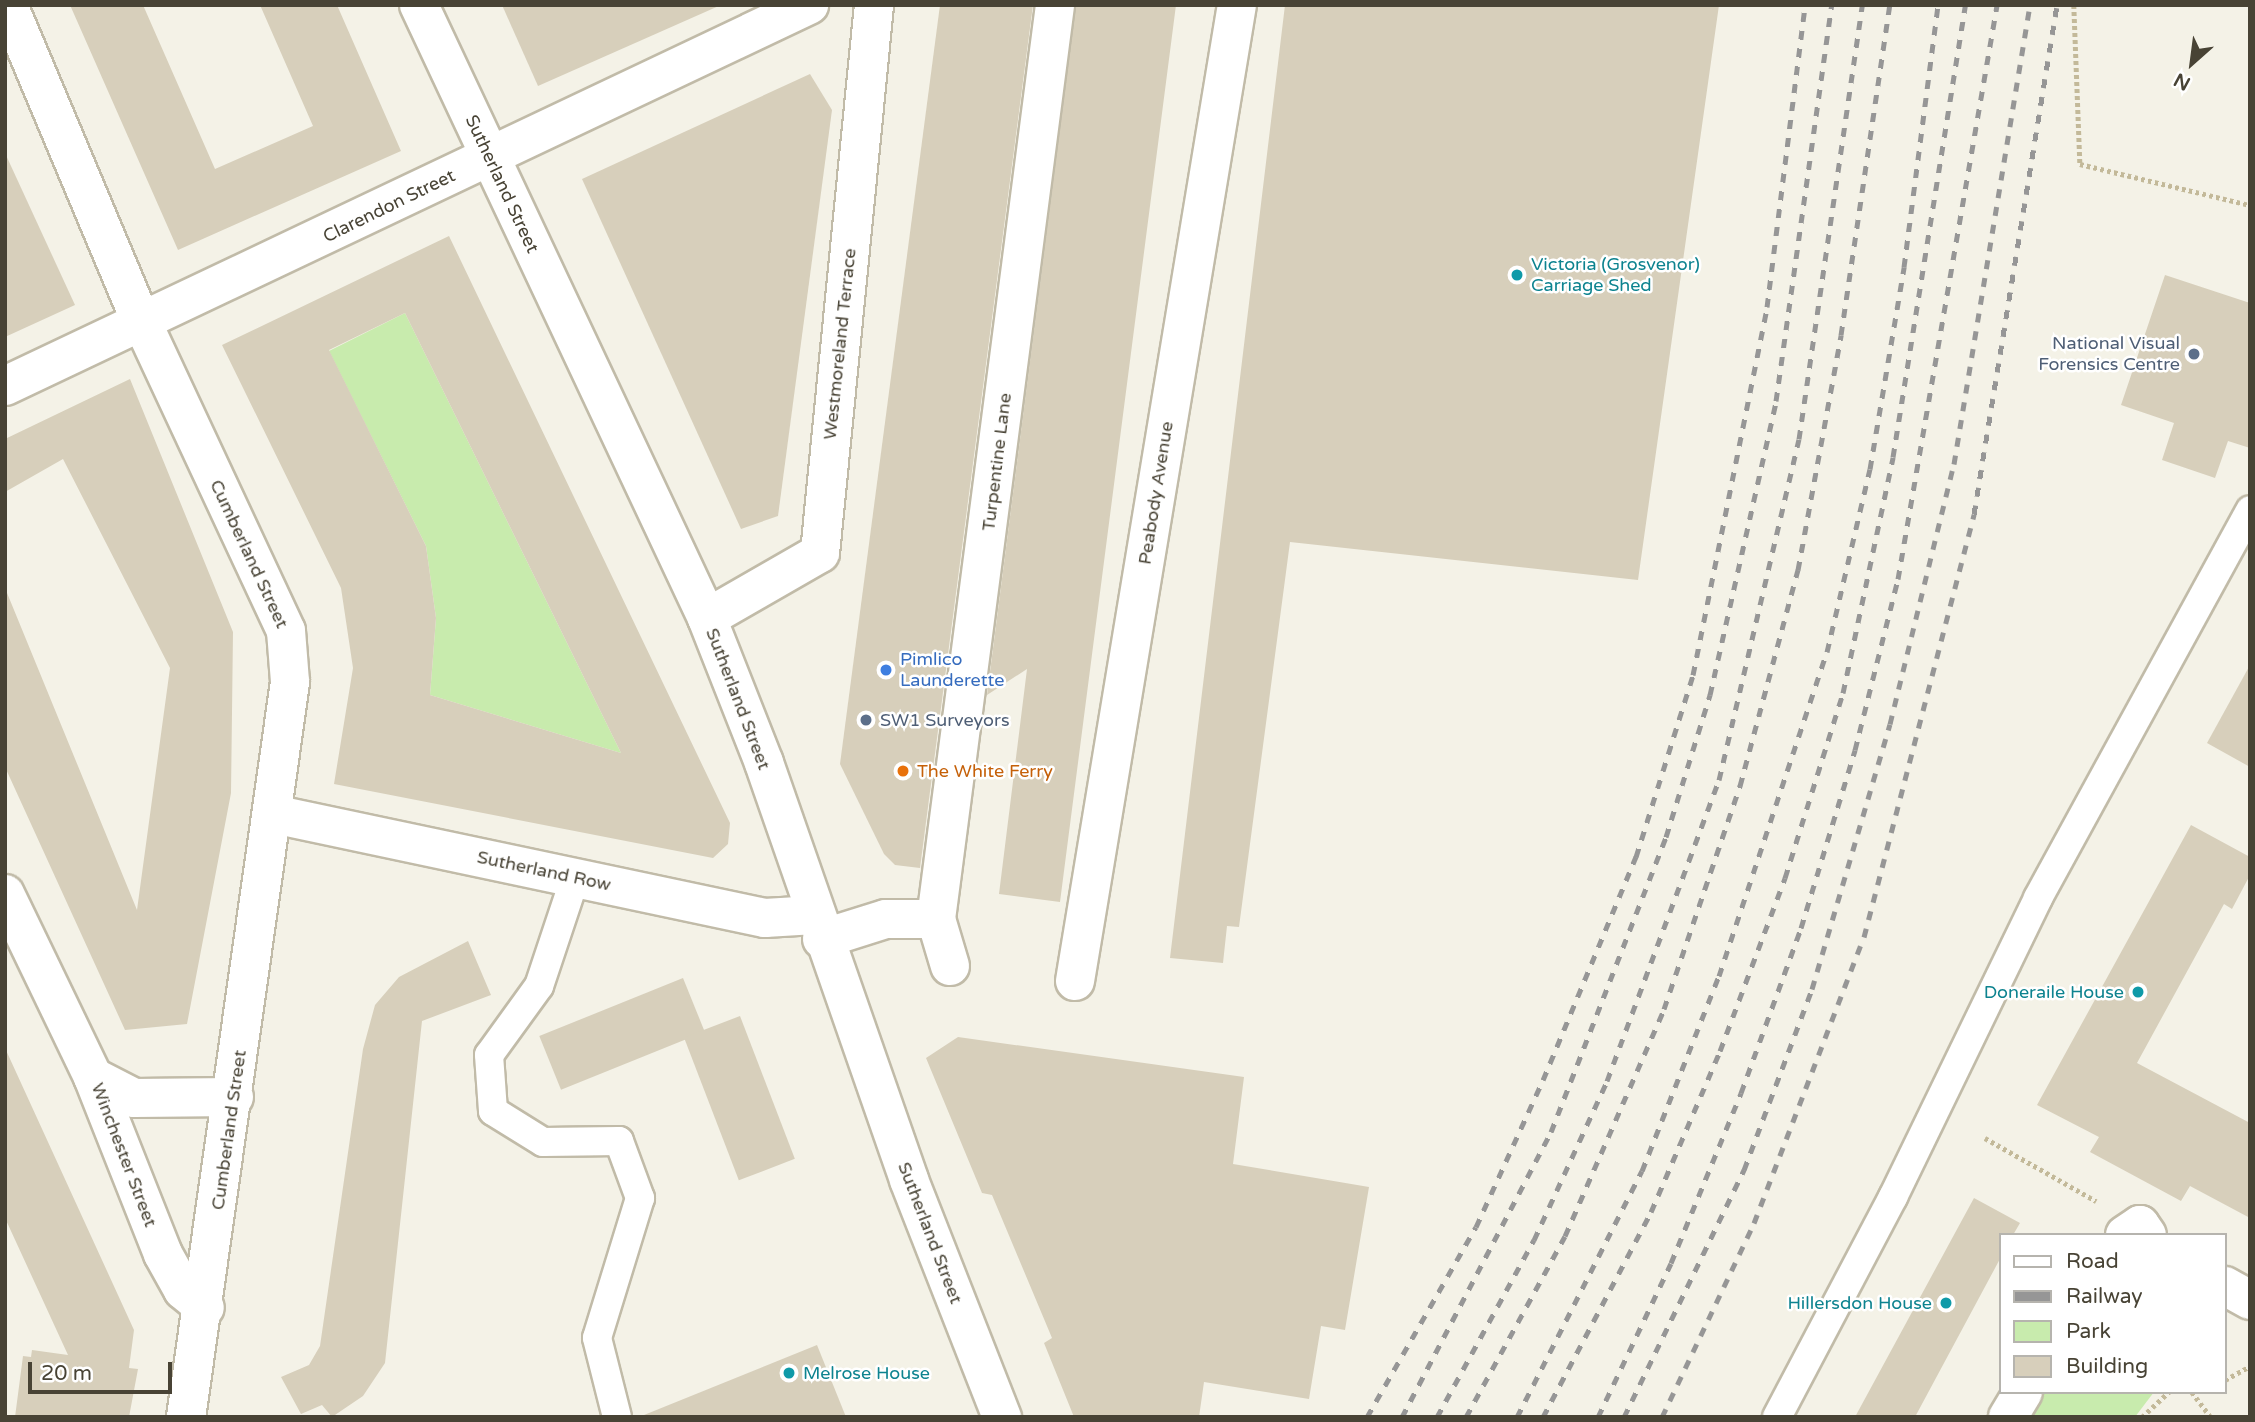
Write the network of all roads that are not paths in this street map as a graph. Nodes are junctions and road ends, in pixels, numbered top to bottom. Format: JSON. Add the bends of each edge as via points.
{"nodes":[{"id":1,"x":8,"y":5,"type":"edge"},
{"id":2,"x":419,"y":5,"type":"edge"},
{"id":3,"x":809,"y":5,"type":"edge"},
{"id":4,"x":874,"y":5,"type":"edge"},
{"id":5,"x":1055,"y":5,"type":"edge"},
{"id":6,"x":1237,"y":5,"type":"edge"},
{"id":7,"x":489,"y":157,"type":"junction"},
{"id":8,"x":142,"y":324,"type":"junction"},
{"id":9,"x":5,"y":386,"type":"edge"},
{"id":10,"x":2250,"y":510,"type":"edge"},
{"id":11,"x":707,"y":618,"type":"junction"},
{"id":12,"x":273,"y":814,"type":"junction"},
{"id":13,"x":575,"y":878,"type":"junction"},
{"id":14,"x":5,"y":894,"type":"edge"},
{"id":15,"x":936,"y":919,"type":"junction"},
{"id":16,"x":818,"y":927,"type":"junction"},
{"id":17,"x":950,"y":966,"type":"dead end"},
{"id":18,"x":1075,"y":981,"type":"dead end"},
{"id":19,"x":93,"y":1077,"type":"junction"},
{"id":20,"x":234,"y":1097,"type":"junction"},
{"id":21,"x":2227,"y":1287,"type":"edge"},
{"id":22,"x":2250,"y":1300,"type":"edge"},
{"id":23,"x":201,"y":1339,"type":"junction"},
{"id":24,"x":2022,"y":1394,"type":"edge"},
{"id":25,"x":186,"y":1417,"type":"edge"},
{"id":26,"x":617,"y":1417,"type":"edge"},
{"id":27,"x":1002,"y":1417,"type":"edge"},
{"id":28,"x":1777,"y":1417,"type":"edge"},
{"id":29,"x":2008,"y":1417,"type":"edge"}],
"edges":[{"from":1,"to":8,"type":"street","name":"Cumberland Street"},
{"from":2,"to":7,"type":"street","name":"Sutherland Street"},
{"from":3,"to":7,"type":"street","name":"Clarendon Street"},
{"from":4,"to":11,"type":"street","name":"Westmoreland Terrace","via":[[820,553]]},
{"from":5,"to":15,"type":"street","name":"Turpentine Lane"},
{"from":6,"to":18,"type":"street","name":"Peabody Avenue"},
{"from":7,"to":8,"type":"street","name":"Clarendon Street"},
{"from":7,"to":11,"type":"street","name":"Sutherland Street"},
{"from":8,"to":9,"type":"street","name":"Clarendon Street"},
{"from":8,"to":12,"type":"street","name":"Cumberland Street","via":[[286,631],[290,682]]},
{"from":10,"to":28,"type":"lane","via":[[2038,898],[1893,1197]]},
{"from":11,"to":16,"type":"street","name":"Sutherland Street","via":[[764,763]]},
{"from":12,"to":13,"type":"street","name":"Sutherland Row"},
{"from":12,"to":20,"type":"street","name":"Cumberland Street"},
{"from":13,"to":16,"type":"street","name":"Sutherland Row"},
{"from":13,"to":26,"type":"lane","via":[[538,986],[489,1055],[493,1111],[543,1142],[619,1141],[640,1198],[597,1338]]},
{"from":14,"to":19,"type":"street","name":"Winchester Street"},
{"from":15,"to":16,"type":"street"},
{"from":15,"to":17,"type":"street","name":"Turpentine Lane"},
{"from":16,"to":27,"type":"street","name":"Sutherland Street"},
{"from":19,"to":20,"type":"street","via":[[134,1098]]},
{"from":19,"to":23,"type":"street","name":"Winchester Street"},
{"from":20,"to":23,"type":"street","name":"Cumberland Street"},
{"from":21,"to":22,"type":"street"},
{"from":23,"to":25,"type":"street"},
{"from":24,"to":29,"type":"street"}]}
